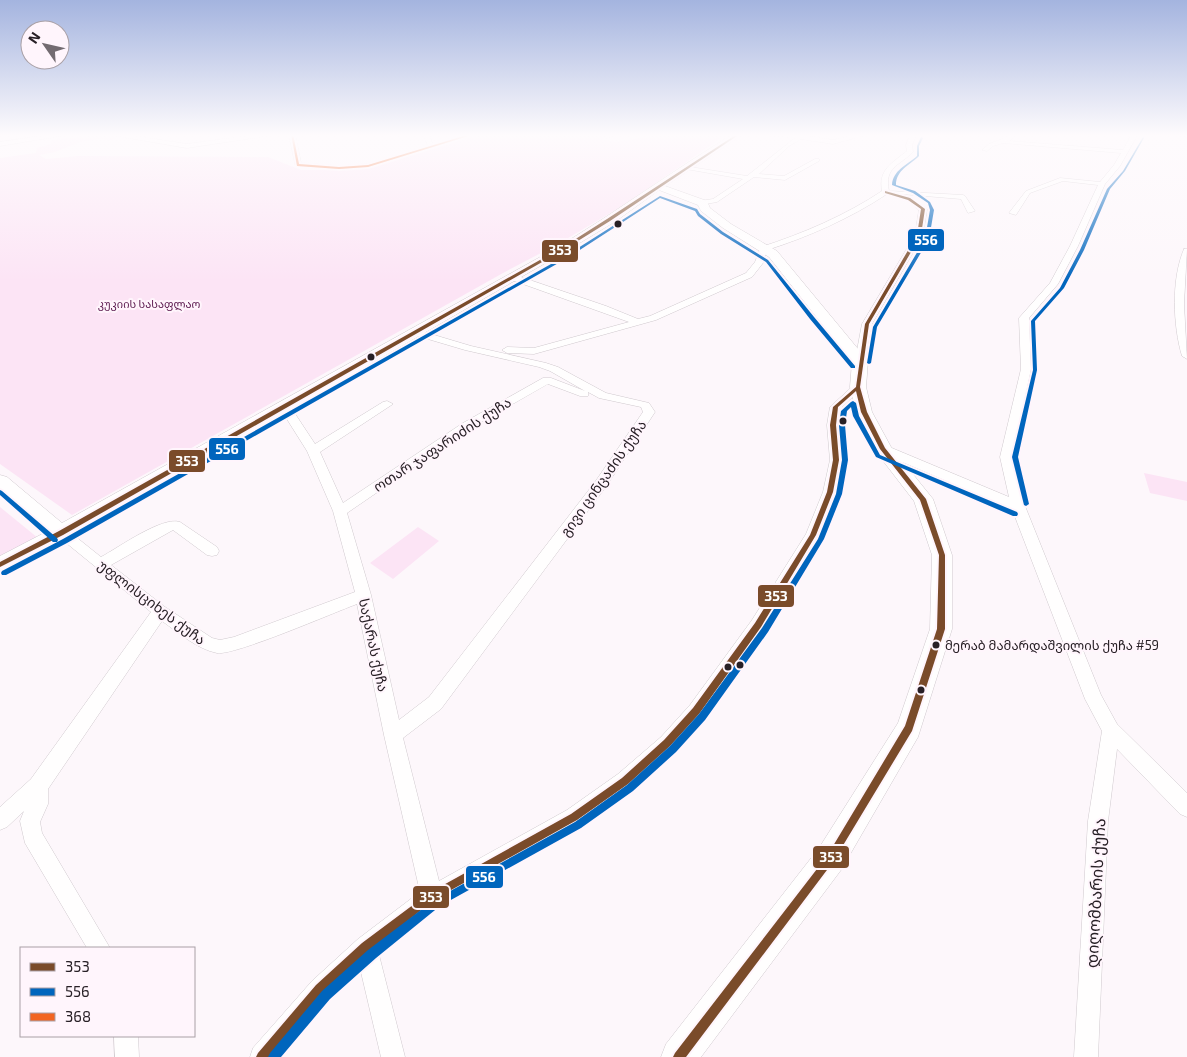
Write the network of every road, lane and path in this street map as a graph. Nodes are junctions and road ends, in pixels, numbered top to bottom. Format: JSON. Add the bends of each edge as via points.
{"nodes":[{"id":1,"x":664,"y":183,"type":"edge"},
{"id":2,"x":742,"y":183,"type":"edge"},
{"id":3,"x":883,"y":183,"type":"edge"},
{"id":4,"x":1051,"y":183,"type":"edge"},
{"id":5,"x":1097,"y":183,"type":"edge"},
{"id":6,"x":1102,"y":184,"type":"joint"},
{"id":7,"x":659,"y":187,"type":"junction"},
{"id":8,"x":886,"y":192,"type":"junction"},
{"id":9,"x":703,"y":203,"type":"junction"},
{"id":10,"x":971,"y":211,"type":"dead end"},
{"id":11,"x":1013,"y":213,"type":"dead end"},
{"id":12,"x":764,"y":249,"type":"junction"},
{"id":13,"x":1187,"y":251,"type":"edge"},
{"id":14,"x":512,"y":277,"type":"junction"},
{"id":15,"x":635,"y":321,"type":"junction"},
{"id":16,"x":1183,"y":324,"type":"edge"},
{"id":17,"x":414,"y":332,"type":"junction"},
{"id":18,"x":469,"y":348,"type":"junction"},
{"id":19,"x":1187,"y":356,"type":"edge"},
{"id":20,"x":860,"y":361,"type":"junction"},
{"id":21,"x":858,"y":387,"type":"junction"},
{"id":22,"x":603,"y":396,"type":"junction"},
{"id":23,"x":388,"y":404,"type":"dead end"},
{"id":24,"x":284,"y":405,"type":"junction"},
{"id":25,"x":883,"y":449,"type":"junction"},
{"id":26,"x":313,"y":451,"type":"junction"},
{"id":27,"x":0,"y":481,"type":"edge"},
{"id":28,"x":1018,"y":506,"type":"junction"},
{"id":29,"x":340,"y":511,"type":"junction"},
{"id":30,"x":61,"y":533,"type":"junction"},
{"id":31,"x":212,"y":551,"type":"dead end"},
{"id":32,"x":101,"y":564,"type":"junction"},
{"id":33,"x":0,"y":565,"type":"edge"},
{"id":34,"x":363,"y":595,"type":"junction"},
{"id":35,"x":160,"y":612,"type":"junction"},
{"id":36,"x":1111,"y":730,"type":"junction"},
{"id":37,"x":393,"y":735,"type":"junction"},
{"id":38,"x":38,"y":786,"type":"junction"},
{"id":39,"x":1187,"y":807,"type":"edge"},
{"id":40,"x":0,"y":820,"type":"edge"},
{"id":41,"x":432,"y":896,"type":"junction"},
{"id":42,"x":97,"y":947,"type":"edge"},
{"id":43,"x":366,"y":947,"type":"junction"},
{"id":44,"x":126,"y":1037,"type":"edge"},
{"id":45,"x":128,"y":1057,"type":"edge"},
{"id":46,"x":262,"y":1057,"type":"edge"},
{"id":47,"x":393,"y":1057,"type":"edge"},
{"id":48,"x":679,"y":1057,"type":"edge"},
{"id":49,"x":1086,"y":1057,"type":"edge"}],
"edges":[{"from":1,"to":7,"type":"street"},
{"from":2,"to":9,"type":"street","via":[[715,201]]},
{"from":3,"to":8,"type":"street"},
{"from":4,"to":11,"type":"street","via":[[1028,192]]},
{"from":5,"to":6,"type":"street"},
{"from":6,"to":28,"type":"street","via":[[1054,284],[1024,318],[1026,369],[1006,457]]},
{"from":7,"to":9,"type":"street"},
{"from":7,"to":14,"type":"street","via":[[612,219]]},
{"from":8,"to":10,"type":"street","via":[[963,198]]},
{"from":8,"to":12,"type":"street","via":[[868,204]]},
{"from":8,"to":20,"type":"street","via":[[908,199],[923,210],[919,235],[868,324]]},
{"from":9,"to":12,"type":"street","via":[[705,209],[720,221]]},
{"from":12,"to":15,"type":"street","via":[[758,263],[742,280],[690,304]]},
{"from":12,"to":20,"type":"street","via":[[773,254]]},
{"from":13,"to":16,"type":"street","via":[[1179,298]]},
{"from":14,"to":15,"type":"street"},
{"from":14,"to":17,"type":"street"},
{"from":15,"to":18,"type":"street","via":[[534,351]]},
{"from":16,"to":19,"type":"street","via":[[1181,340]]},
{"from":17,"to":18,"type":"street","name":"გივი ცინცაძის ქუჩა"},
{"from":17,"to":24,"type":"street"},
{"from":18,"to":22,"type":"street","name":"გივი ცინცაძის ქუჩა","via":[[554,369]]},
{"from":20,"to":21,"type":"street"},
{"from":21,"to":25,"type":"street","via":[[864,412]]},
{"from":21,"to":41,"type":"street","via":[[836,407],[833,425],[836,460],[830,492],[812,535],[758,625],[696,711],[625,782],[574,817]]},
{"from":22,"to":29,"type":"street","name":"ოთარ ჯაფარიძის ქუჩა","via":[[579,393],[547,380],[480,416]]},
{"from":22,"to":37,"type":"street","name":"გივი ცინცაძის ქუჩა","via":[[645,405],[649,412],[594,493],[435,703]]},
{"from":23,"to":26,"type":"street"},
{"from":24,"to":26,"type":"street","name":"საქარას ქუჩა"},
{"from":24,"to":30,"type":"street"},
{"from":25,"to":28,"type":"street"},
{"from":25,"to":48,"type":"street","via":[[923,499],[942,555],[941,629],[909,728],[830,859]]},
{"from":26,"to":29,"type":"street","name":"საქარას ქუჩა"},
{"from":27,"to":30,"type":"street"},
{"from":28,"to":36,"type":"street","via":[[1094,699]]},
{"from":29,"to":34,"type":"street","name":"საქარას ქუჩა"},
{"from":30,"to":32,"type":"street","name":"უფლისციხეს ქუჩა"},
{"from":30,"to":33,"type":"street"},
{"from":31,"to":32,"type":"street","via":[[174,525]]},
{"from":32,"to":35,"type":"street","name":"უფლისციხეს ქუჩა"},
{"from":34,"to":35,"type":"street","name":"უფლისციხეს ქუჩა","via":[[220,648],[208,644]]},
{"from":34,"to":37,"type":"street","name":"საქარას ქუჩა"},
{"from":35,"to":38,"type":"street"},
{"from":36,"to":39,"type":"street"},
{"from":36,"to":49,"type":"street","name":"დიღომბარის ქუჩა","via":[[1098,821]]},
{"from":37,"to":41,"type":"street","name":"საქარას ქუჩა"},
{"from":38,"to":40,"type":"street"},
{"from":38,"to":42,"type":"street","via":[[38,804],[30,821],[32,836]]},
{"from":41,"to":43,"type":"street"},
{"from":43,"to":46,"type":"street","via":[[320,989]]},
{"from":43,"to":47,"type":"street"},
{"from":44,"to":45,"type":"street"}]}
